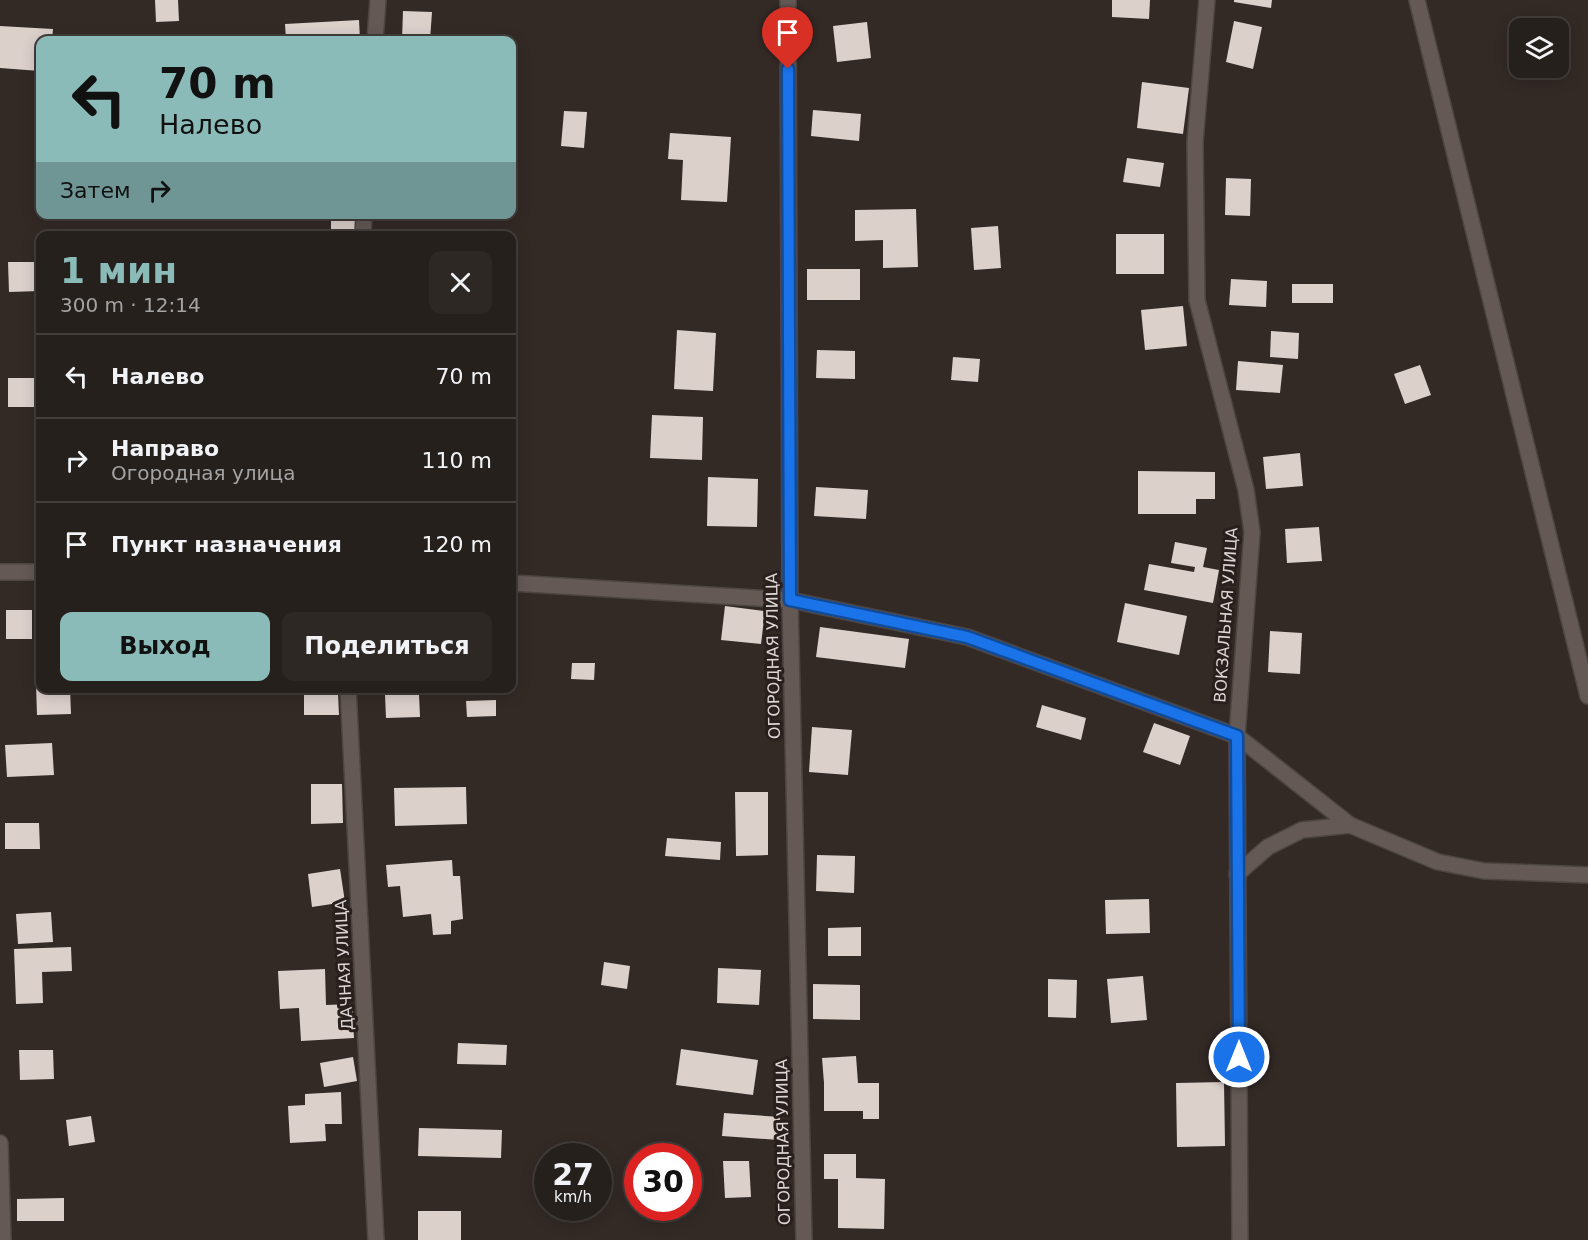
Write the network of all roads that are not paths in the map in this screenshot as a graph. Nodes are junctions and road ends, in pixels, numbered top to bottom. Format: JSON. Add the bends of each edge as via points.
{"nodes":[{"id":1,"x":378,"y":0,"type":"edge"},
{"id":2,"x":788,"y":0,"type":"edge"},
{"id":3,"x":1207,"y":0,"type":"edge"},
{"id":4,"x":1417,"y":0,"type":"edge"},
{"id":5,"x":375,"y":36,"type":"edge"},
{"id":6,"x":0,"y":572,"type":"edge"},
{"id":7,"x":36,"y":572,"type":"edge"},
{"id":8,"x":516,"y":583,"type":"edge"},
{"id":9,"x":790,"y":600,"type":"junction"},
{"id":10,"x":348,"y":693,"type":"edge"},
{"id":11,"x":1588,"y":696,"type":"edge"},
{"id":12,"x":1237,"y":736,"type":"junction"},
{"id":13,"x":1350,"y":825,"type":"junction"},
{"id":14,"x":1238,"y":874,"type":"junction"},
{"id":15,"x":1588,"y":875,"type":"edge"},
{"id":16,"x":0,"y":1143,"type":"edge"},
{"id":17,"x":3,"y":1240,"type":"edge"},
{"id":18,"x":376,"y":1240,"type":"edge"},
{"id":19,"x":804,"y":1240,"type":"edge"},
{"id":20,"x":1240,"y":1240,"type":"edge"}],
"edges":[{"from":1,"to":5,"type":"street"},
{"from":2,"to":9,"type":"street","name":"ОГОРОДНАЯ УЛИЦА"},
{"from":3,"to":12,"type":"street","name":"ВОКЗАЛЬНАЯ УЛИЦА","via":[[1195,142],[1197,300],[1246,490],[1252,532]]},
{"from":4,"to":11,"type":"street"},
{"from":6,"to":7,"type":"street"},
{"from":8,"to":9,"type":"street"},
{"from":9,"to":12,"type":"street","via":[[967,637]]},
{"from":9,"to":19,"type":"street","name":"ОГОРОДНАЯ УЛИЦА"},
{"from":10,"to":18,"type":"street","name":"ДАЧНАЯ УЛИЦА"},
{"from":12,"to":13,"type":"street"},
{"from":12,"to":14,"type":"street","name":"ВОКЗАЛЬНАЯ УЛИЦА"},
{"from":13,"to":14,"type":"street","via":[[1302,830],[1268,847]]},
{"from":13,"to":15,"type":"street","via":[[1438,862],[1484,871]]},
{"from":14,"to":20,"type":"street","name":"ВОКЗАЛЬНАЯ УЛИЦА"},
{"from":16,"to":17,"type":"street"}]}
